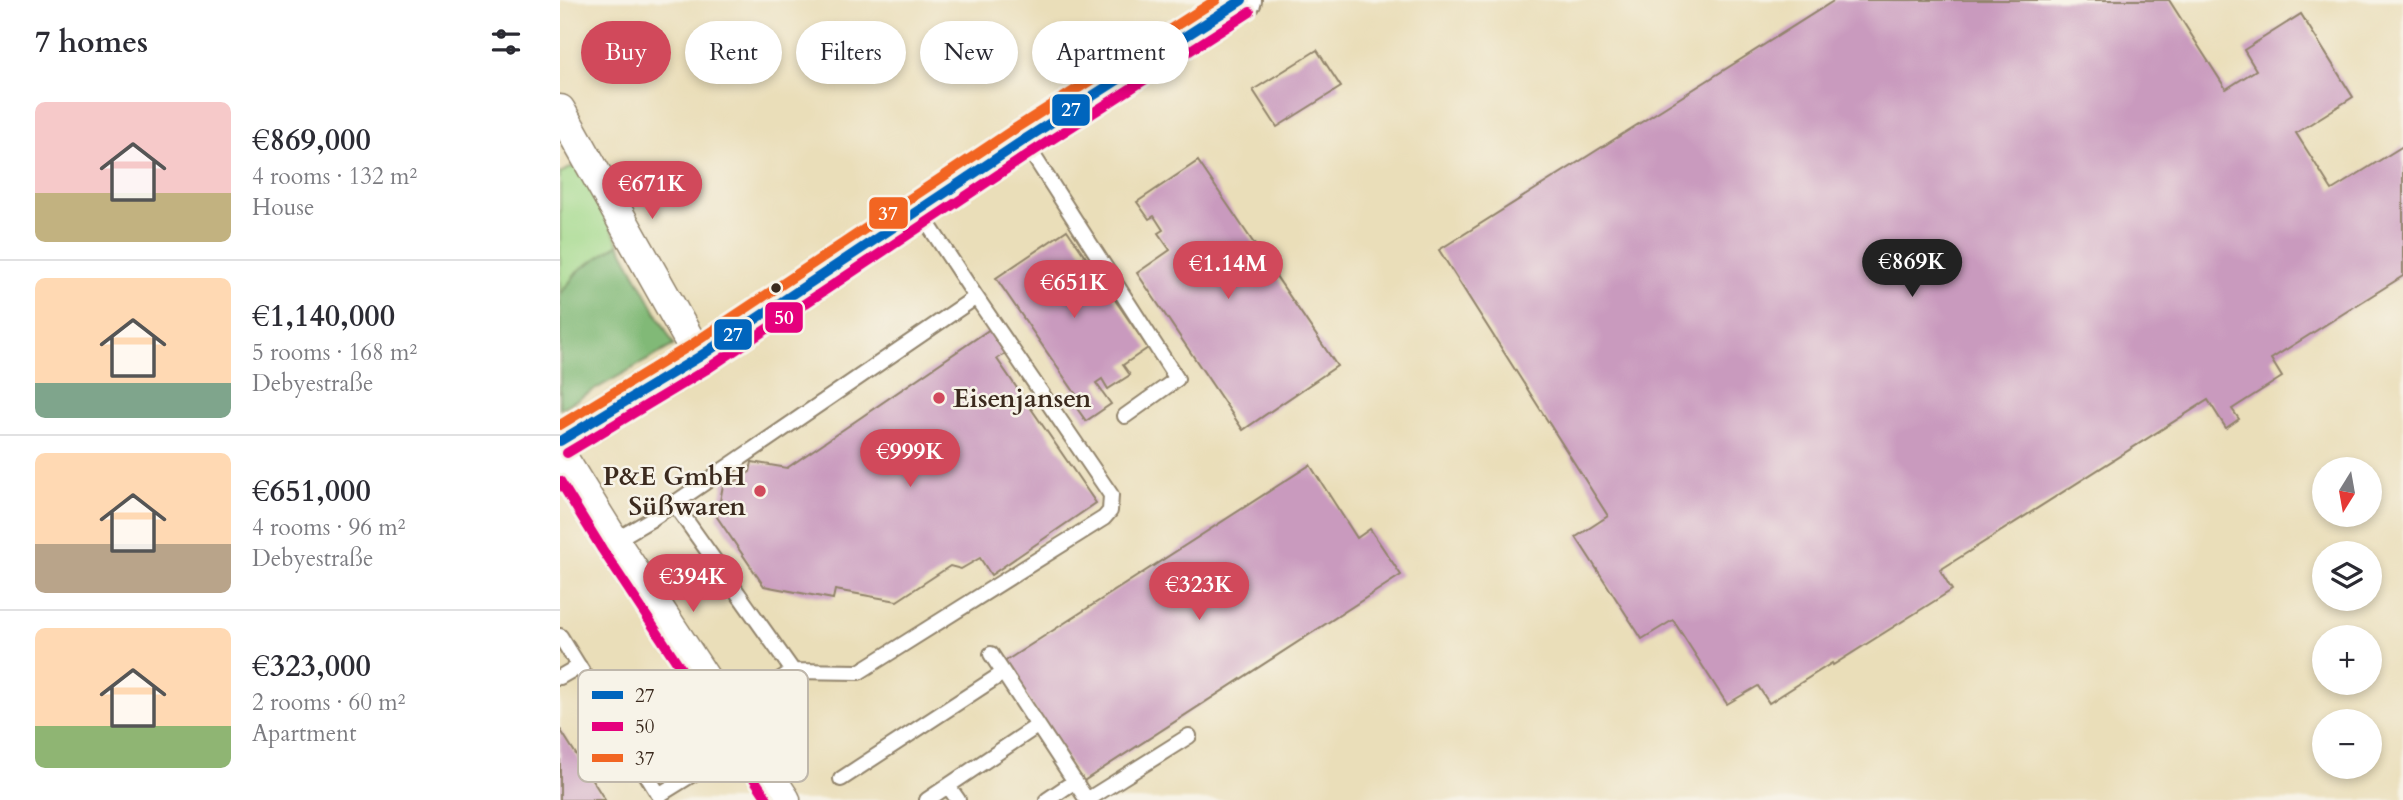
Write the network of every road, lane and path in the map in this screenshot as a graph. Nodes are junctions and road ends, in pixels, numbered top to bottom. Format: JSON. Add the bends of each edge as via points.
{"nodes":[{"id":1,"x":1242,"y":0,"type":"edge"},
{"id":2,"x":560,"y":110,"type":"edge"},
{"id":3,"x":1024,"y":140,"type":"junction"},
{"id":4,"x":919,"y":211,"type":"junction"},
{"id":5,"x":976,"y":297,"type":"junction"},
{"id":6,"x":699,"y":357,"type":"junction"},
{"id":7,"x":1125,"y":416,"type":"dead end"},
{"id":8,"x":560,"y":441,"type":"edge"},
{"id":9,"x":560,"y":454,"type":"edge"},
{"id":10,"x":673,"y":502,"type":"junction"},
{"id":11,"x":614,"y":541,"type":"junction"},
{"id":12,"x":560,"y":636,"type":"edge"},
{"id":13,"x":990,"y":654,"type":"dead end"},
{"id":14,"x":579,"y":666,"type":"junction"},
{"id":15,"x":581,"y":670,"type":"edge"},
{"id":16,"x":700,"y":670,"type":"edge"},
{"id":17,"x":792,"y":670,"type":"edge"},
{"id":18,"x":808,"y":671,"type":"edge"},
{"id":19,"x":1003,"y":673,"type":"junction"},
{"id":20,"x":560,"y":677,"type":"edge"},
{"id":21,"x":1037,"y":726,"type":"junction"},
{"id":22,"x":1189,"y":736,"type":"dead end"},
{"id":23,"x":841,"y":779,"type":"dead end"},
{"id":24,"x":1074,"y":781,"type":"junction"},
{"id":25,"x":651,"y":782,"type":"edge"},
{"id":26,"x":680,"y":782,"type":"edge"},
{"id":27,"x":773,"y":782,"type":"edge"},
{"id":28,"x":948,"y":786,"type":"junction"},
{"id":29,"x":785,"y":800,"type":"edge"},
{"id":30,"x":927,"y":800,"type":"edge"},
{"id":31,"x":958,"y":800,"type":"edge"},
{"id":32,"x":1047,"y":800,"type":"edge"}],
"edges":[{"from":1,"to":3,"type":"main road"},
{"from":2,"to":6,"type":"street"},
{"from":3,"to":4,"type":"main road"},
{"from":3,"to":7,"type":"lane","via":[[1177,379]]},
{"from":4,"to":5,"type":"lane"},
{"from":4,"to":6,"type":"main road"},
{"from":5,"to":10,"type":"lane"},
{"from":5,"to":18,"type":"lane","via":[[1111,495],[1110,511],[859,672]]},
{"from":6,"to":8,"type":"main road"},
{"from":9,"to":11,"type":"street"},
{"from":10,"to":11,"type":"lane"},
{"from":10,"to":17,"type":"lane"},
{"from":11,"to":16,"type":"street"},
{"from":12,"to":14,"type":"lane"},
{"from":13,"to":19,"type":"lane"},
{"from":14,"to":15,"type":"lane"},
{"from":14,"to":20,"type":"lane"},
{"from":19,"to":21,"type":"lane"},
{"from":19,"to":23,"type":"lane"},
{"from":21,"to":24,"type":"lane"},
{"from":21,"to":28,"type":"lane"},
{"from":22,"to":24,"type":"lane","via":[[1087,800]]},
{"from":24,"to":32,"type":"lane"},
{"from":25,"to":26,"type":"lane","via":[[659,795]]},
{"from":27,"to":29,"type":"street"},
{"from":28,"to":30,"type":"lane"},
{"from":28,"to":31,"type":"lane"}]}
